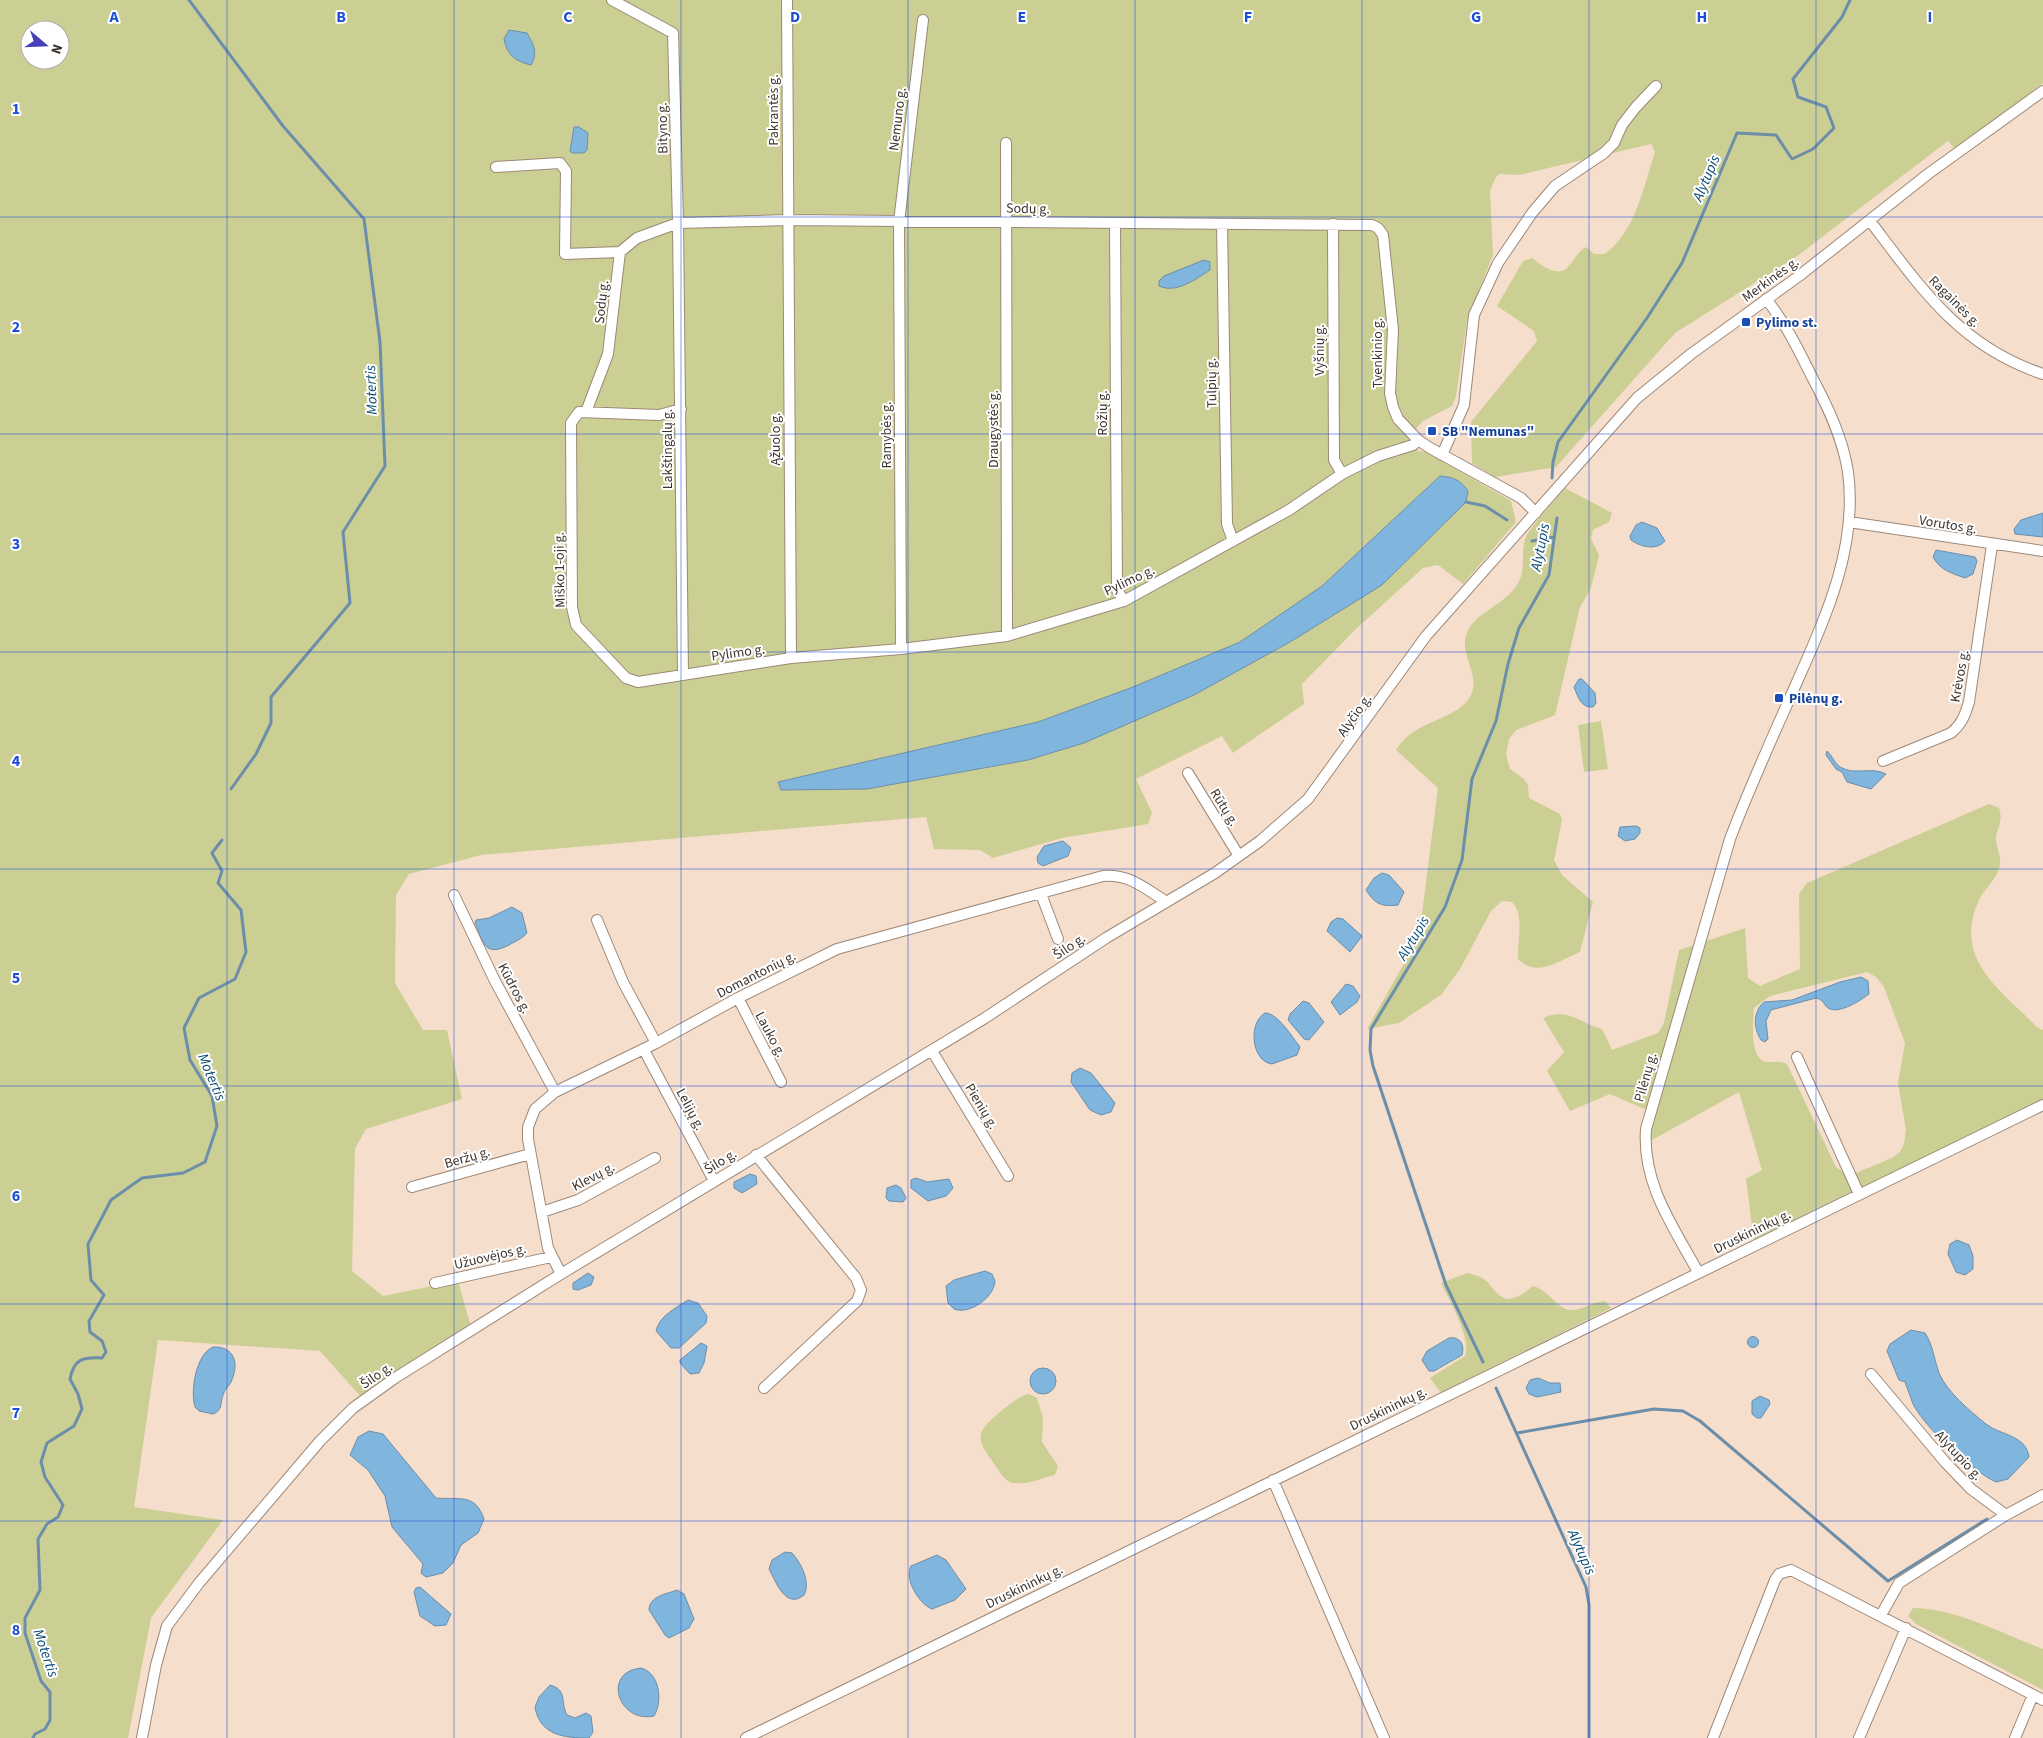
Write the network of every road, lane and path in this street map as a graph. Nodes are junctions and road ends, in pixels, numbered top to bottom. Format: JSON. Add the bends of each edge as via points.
{"nodes":[{"id":1,"x":612,"y":0,"type":"edge"},
{"id":2,"x":787,"y":0,"type":"edge"},
{"id":3,"x":922,"y":20,"type":"dead end"},
{"id":4,"x":1656,"y":86,"type":"dead end"},
{"id":5,"x":2043,"y":90,"type":"edge"},
{"id":6,"x":1006,"y":143,"type":"dead end"},
{"id":7,"x":496,"y":167,"type":"dead end"},
{"id":8,"x":787,"y":220,"type":"junction"},
{"id":9,"x":1870,"y":221,"type":"junction"},
{"id":10,"x":898,"y":222,"type":"junction"},
{"id":11,"x":1006,"y":222,"type":"junction"},
{"id":12,"x":678,"y":223,"type":"junction"},
{"id":13,"x":1115,"y":223,"type":"junction"},
{"id":14,"x":1222,"y":224,"type":"junction"},
{"id":15,"x":1333,"y":224,"type":"junction"},
{"id":16,"x":1378,"y":228,"type":"joint"},
{"id":17,"x":620,"y":252,"type":"junction"},
{"id":18,"x":1766,"y":299,"type":"junction"},
{"id":19,"x":2043,"y":374,"type":"edge"},
{"id":20,"x":681,"y":409,"type":"junction"},
{"id":21,"x":581,"y":413,"type":"junction"},
{"id":22,"x":1418,"y":440,"type":"junction"},
{"id":23,"x":1442,"y":455,"type":"junction"},
{"id":24,"x":1342,"y":474,"type":"junction"},
{"id":25,"x":1536,"y":513,"type":"junction"},
{"id":26,"x":1849,"y":522,"type":"junction"},
{"id":27,"x":1233,"y":540,"type":"junction"},
{"id":28,"x":1992,"y":545,"type":"junction"},
{"id":29,"x":2043,"y":551,"type":"edge"},
{"id":30,"x":1124,"y":601,"type":"junction"},
{"id":31,"x":1007,"y":636,"type":"junction"},
{"id":32,"x":901,"y":649,"type":"junction"},
{"id":33,"x":791,"y":658,"type":"junction"},
{"id":34,"x":683,"y":674,"type":"junction"},
{"id":35,"x":1883,"y":762,"type":"dead end"},
{"id":36,"x":1188,"y":773,"type":"dead end"},
{"id":37,"x":1239,"y":856,"type":"junction"},
{"id":38,"x":1041,"y":894,"type":"junction"},
{"id":39,"x":454,"y":895,"type":"dead end"},
{"id":40,"x":1167,"y":902,"type":"junction"},
{"id":41,"x":597,"y":920,"type":"dead end"},
{"id":42,"x":1058,"y":939,"type":"dead end"},
{"id":43,"x":738,"y":998,"type":"junction"},
{"id":44,"x":656,"y":1043,"type":"junction"},
{"id":45,"x":644,"y":1050,"type":"junction"},
{"id":46,"x":932,"y":1051,"type":"junction"},
{"id":47,"x":1797,"y":1056,"type":"dead end"},
{"id":48,"x":781,"y":1082,"type":"dead end"},
{"id":49,"x":555,"y":1092,"type":"junction"},
{"id":50,"x":2043,"y":1105,"type":"edge"},
{"id":51,"x":530,"y":1154,"type":"junction"},
{"id":52,"x":756,"y":1154,"type":"junction"},
{"id":53,"x":655,"y":1158,"type":"dead end"},
{"id":54,"x":1008,"y":1176,"type":"dead end"},
{"id":55,"x":714,"y":1181,"type":"junction"},
{"id":56,"x":412,"y":1187,"type":"dead end"},
{"id":57,"x":1859,"y":1194,"type":"junction"},
{"id":58,"x":542,"y":1212,"type":"junction"},
{"id":59,"x":551,"y":1257,"type":"junction"},
{"id":60,"x":1698,"y":1272,"type":"junction"},
{"id":61,"x":561,"y":1274,"type":"junction"},
{"id":62,"x":435,"y":1283,"type":"dead end"},
{"id":63,"x":1871,"y":1374,"type":"dead end"},
{"id":64,"x":764,"y":1388,"type":"dead end"},
{"id":65,"x":1273,"y":1480,"type":"junction"},
{"id":66,"x":2043,"y":1494,"type":"edge"},
{"id":67,"x":2006,"y":1515,"type":"junction"},
{"id":68,"x":1880,"y":1615,"type":"junction"},
{"id":69,"x":1906,"y":1628,"type":"junction"},
{"id":70,"x":2033,"y":1695,"type":"junction"},
{"id":71,"x":2043,"y":1700,"type":"edge"},
{"id":72,"x":142,"y":1738,"type":"edge"},
{"id":73,"x":746,"y":1738,"type":"edge"},
{"id":74,"x":1384,"y":1738,"type":"edge"},
{"id":75,"x":1713,"y":1738,"type":"edge"},
{"id":76,"x":1859,"y":1738,"type":"edge"},
{"id":77,"x":2015,"y":1738,"type":"edge"}],
"edges":[{"from":1,"to":12,"type":"street","name":"Bityno g.","via":[[673,33]]},
{"from":2,"to":8,"type":"street","name":"Pakrantės g."},
{"from":3,"to":10,"type":"street","name":"Nemuno g."},
{"from":4,"to":23,"type":"street","via":[[1622,125],[1614,143],[1604,153],[1555,186],[1498,263],[1474,316],[1464,405]]},
{"from":5,"to":9,"type":"street","name":"Merkinės g."},
{"from":6,"to":11,"type":"street","name":"Draugystės g."},
{"from":7,"to":17,"type":"street","via":[[560,163],[566,172],[565,254]]},
{"from":8,"to":10,"type":"street","name":"Sodų g."},
{"from":8,"to":12,"type":"street","name":"Sodų g."},
{"from":8,"to":33,"type":"street","name":"Ąžuolo g."},
{"from":9,"to":18,"type":"street","name":"Merkinės g."},
{"from":9,"to":19,"type":"street","name":"Ragainės g.","via":[[1911,275],[1954,322],[1988,349]]},
{"from":10,"to":11,"type":"street","name":"Sodų g."},
{"from":10,"to":32,"type":"street","name":"Ramybės g."},
{"from":11,"to":13,"type":"street","name":"Sodų g."},
{"from":11,"to":31,"type":"street","name":"Draugystės g."},
{"from":12,"to":17,"type":"street","name":"Sodų g.","via":[[637,238]]},
{"from":12,"to":20,"type":"street","name":"Lakštingalų g."},
{"from":13,"to":14,"type":"street","name":"Sodų g."},
{"from":13,"to":30,"type":"street","name":"Rožių g.","via":[[1117,590]]},
{"from":14,"to":15,"type":"street","name":"Sodų g."},
{"from":14,"to":27,"type":"street","name":"Tulpių g.","via":[[1227,524]]},
{"from":15,"to":16,"type":"street","name":"Sodų g."},
{"from":15,"to":24,"type":"street","name":"Vyšnių g.","via":[[1334,460]]},
{"from":16,"to":22,"type":"street","name":"Tvenkinio g.","via":[[1383,235],[1393,330],[1392,406],[1398,419]]},
{"from":17,"to":21,"type":"street","name":"Sodų g.","via":[[608,354]]},
{"from":18,"to":25,"type":"street","name":"Merkinės g.","via":[[1637,398]]},
{"from":18,"to":26,"type":"street","name":"Pilėnų g.","via":[[1801,355],[1842,446],[1849,487]]},
{"from":20,"to":21,"type":"street","via":[[660,414]]},
{"from":20,"to":34,"type":"street","name":"Lakštingalų g."},
{"from":21,"to":34,"type":"street","name":"Miško 1-oji g.","via":[[571,423],[572,607],[576,625],[626,678],[638,682]]},
{"from":22,"to":23,"type":"street"},
{"from":22,"to":24,"type":"street","name":"Pylimo g.","via":[[1414,445],[1378,456]]},
{"from":23,"to":25,"type":"street","via":[[1521,498]]},
{"from":24,"to":27,"type":"street","name":"Pylimo g.","via":[[1289,510]]},
{"from":25,"to":37,"type":"street","name":"Alyčio g.","via":[[1426,636],[1308,799]]},
{"from":26,"to":28,"type":"street","name":"Vorutos g."},
{"from":26,"to":60,"type":"street","name":"Pilėnų g.","via":[[1843,560],[1822,624],[1730,839],[1646,1129],[1646,1164],[1652,1184]]},
{"from":27,"to":30,"type":"street","name":"Pylimo g."},
{"from":28,"to":29,"type":"street","name":"Vorutos g."},
{"from":28,"to":35,"type":"street","name":"Krėvos g.","via":[[1970,702],[1965,717],[1951,733]]},
{"from":30,"to":31,"type":"street","name":"Pylimo g."},
{"from":31,"to":32,"type":"street","name":"Pylimo g."},
{"from":32,"to":33,"type":"street","name":"Pylimo g."},
{"from":33,"to":34,"type":"street","name":"Pylimo g."},
{"from":36,"to":37,"type":"street","name":"Rūtų g."},
{"from":37,"to":40,"type":"street","name":"Alyčio g."},
{"from":38,"to":40,"type":"street","name":"Domantonių g.","via":[[1103,876],[1118,875]]},
{"from":38,"to":42,"type":"street"},
{"from":38,"to":43,"type":"street","name":"Domantonių g.","via":[[837,949]]},
{"from":39,"to":49,"type":"street","name":"Kūdros g."},
{"from":40,"to":46,"type":"street","name":"Šilo g."},
{"from":41,"to":44,"type":"street"},
{"from":43,"to":44,"type":"street","name":"Domantonių g."},
{"from":43,"to":48,"type":"street","name":"Lauko g."},
{"from":44,"to":45,"type":"street","name":"Domantonių g."},
{"from":45,"to":49,"type":"street","name":"Domantonių g."},
{"from":45,"to":55,"type":"street","name":"Lelijų g."},
{"from":46,"to":52,"type":"street","name":"Šilo g."},
{"from":46,"to":54,"type":"street","name":"Pienių g."},
{"from":47,"to":57,"type":"street"},
{"from":49,"to":51,"type":"street","name":"Domantonių g.","via":[[535,1109],[531,1117],[528,1128]]},
{"from":50,"to":57,"type":"street","name":"Druskininkų g."},
{"from":51,"to":56,"type":"street","name":"Beržų g."},
{"from":51,"to":58,"type":"street","name":"Domantonių g."},
{"from":52,"to":55,"type":"street","name":"Šilo g."},
{"from":52,"to":64,"type":"street","name":"Šilo g.","via":[[856,1278],[861,1290],[857,1301]]},
{"from":53,"to":58,"type":"street","name":"Klevų g.","via":[[578,1200]]},
{"from":55,"to":61,"type":"street","name":"Šilo g."},
{"from":57,"to":60,"type":"street","name":"Druskininkų g."},
{"from":58,"to":59,"type":"street","name":"Domantonių g."},
{"from":59,"to":61,"type":"street","name":"Domantonių g."},
{"from":59,"to":62,"type":"street","name":"Užuovėjos g."},
{"from":60,"to":65,"type":"street","name":"Druskininkų g."},
{"from":61,"to":72,"type":"street","name":"Šilo g.","via":[[395,1378],[353,1408],[320,1441],[199,1583],[167,1626]]},
{"from":63,"to":67,"type":"street","name":"Alytupio g.","via":[[1945,1462],[1971,1489]]},
{"from":65,"to":73,"type":"street","name":"Druskininkų g."},
{"from":65,"to":74,"type":"street"},
{"from":66,"to":67,"type":"street"},
{"from":67,"to":68,"type":"street","via":[[1899,1583]]},
{"from":68,"to":69,"type":"street"},
{"from":68,"to":75,"type":"street","via":[[1798,1572],[1791,1570],[1779,1574]]},
{"from":69,"to":70,"type":"street"},
{"from":69,"to":76,"type":"street"},
{"from":70,"to":71,"type":"street"},
{"from":70,"to":77,"type":"street"}]}
